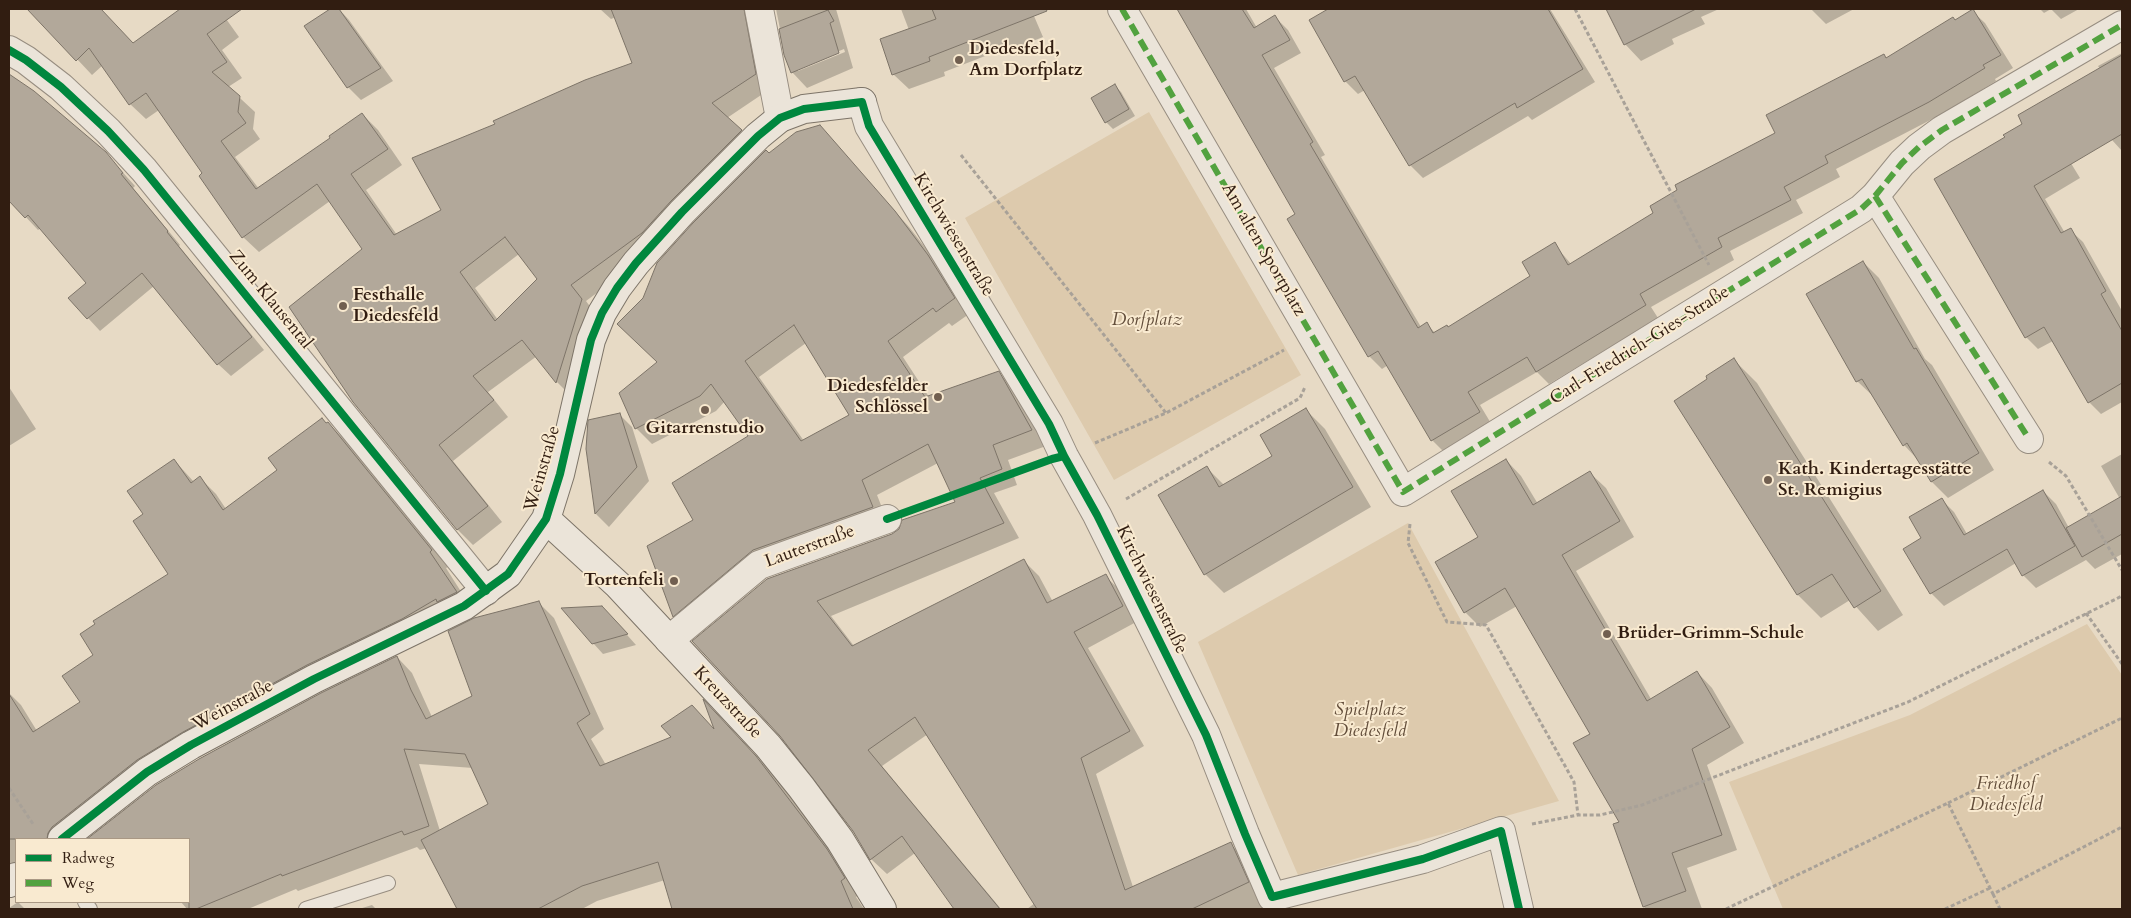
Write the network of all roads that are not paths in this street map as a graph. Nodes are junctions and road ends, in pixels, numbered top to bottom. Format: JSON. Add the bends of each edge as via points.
{"nodes":[{"id":1,"x":759,"y":9,"type":"edge"},
{"id":2,"x":1122,"y":9,"type":"edge"},
{"id":3,"x":2122,"y":25,"type":"edge"},
{"id":4,"x":9,"y":50,"type":"edge"},
{"id":5,"x":862,"y":102,"type":"joint"},
{"id":6,"x":780,"y":118,"type":"junction"},
{"id":7,"x":1875,"y":196,"type":"junction"},
{"id":8,"x":2029,"y":439,"type":"road end"},
{"id":9,"x":1403,"y":492,"type":"joint"},
{"id":10,"x":546,"y":519,"type":"junction"},
{"id":11,"x":886,"y":520,"type":"dead end"},
{"id":12,"x":486,"y":591,"type":"junction"},
{"id":13,"x":670,"y":640,"type":"junction"},
{"id":14,"x":50,"y":836,"type":"edge"},
{"id":15,"x":388,"y":883,"type":"dead end"},
{"id":16,"x":306,"y":909,"type":"edge"},
{"id":17,"x":882,"y":909,"type":"edge"},
{"id":18,"x":1519,"y":909,"type":"edge"}],
"edges":[{"from":1,"to":6,"type":"street"},
{"from":2,"to":9,"type":"street","name":"Am alten Sportplatz"},
{"from":3,"to":7,"type":"street","name":"Carl-Friedrich-Gies-Straße","via":[[1942,130],[1902,163]]},
{"from":4,"to":12,"type":"street","name":"Zum Klausental","via":[[61,86],[108,130],[144,170]]},
{"from":5,"to":6,"type":"street","name":"Weinstraße","via":[[804,110]]},
{"from":5,"to":18,"type":"street","name":"Kirchwiesenstraße","via":[[869,126],[1049,424],[1097,515],[1206,735],[1272,897],[1423,859],[1501,831]]},
{"from":6,"to":10,"type":"street","name":"Weinstraße","via":[[758,136],[649,248],[602,313],[591,340],[560,474]]},
{"from":7,"to":8,"type":"street"},
{"from":7,"to":9,"type":"street","name":"Carl-Friedrich-Gies-Straße","via":[[1861,209]]},
{"from":10,"to":12,"type":"street","name":"Weinstraße","via":[[508,574]]},
{"from":10,"to":13,"type":"street","name":"Kreuzstraße","via":[[611,578]]},
{"from":11,"to":13,"type":"street","name":"Lauterstraße","via":[[759,565]]},
{"from":12,"to":14,"type":"street","name":"Weinstraße","via":[[464,606],[314,679],[191,745]]},
{"from":13,"to":17,"type":"street","name":"Kreuzstraße","via":[[768,746],[801,787],[840,840]]},
{"from":15,"to":16,"type":"lane"}]}
